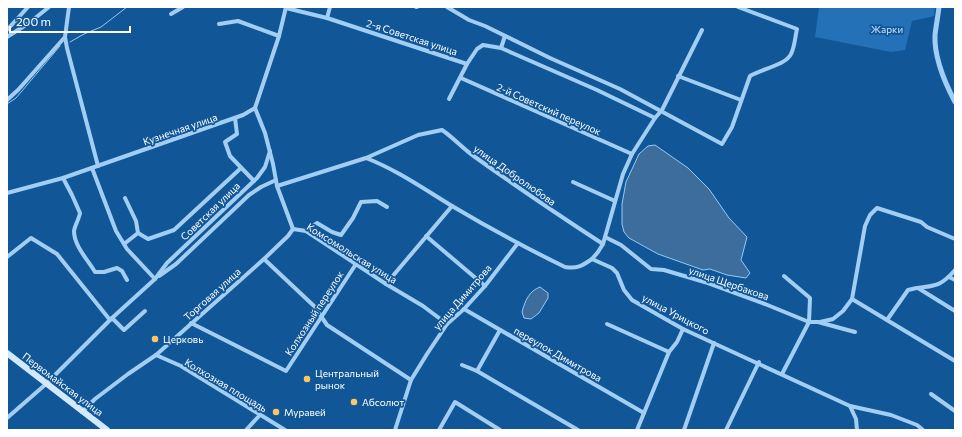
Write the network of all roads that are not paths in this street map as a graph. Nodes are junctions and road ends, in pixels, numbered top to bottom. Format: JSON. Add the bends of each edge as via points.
{"nodes":[{"id":1,"x":28,"y":7,"type":"edge"},
{"id":2,"x":49,"y":7,"type":"edge"},
{"id":3,"x":69,"y":7,"type":"edge"},
{"id":4,"x":182,"y":7,"type":"edge"},
{"id":5,"x":330,"y":7,"type":"edge"},
{"id":6,"x":447,"y":7,"type":"edge"},
{"id":7,"x":738,"y":7,"type":"edge"},
{"id":8,"x":939,"y":7,"type":"edge"},
{"id":9,"x":286,"y":8,"type":"edge"},
{"id":10,"x":171,"y":14,"type":"dead end"},
{"id":11,"x":327,"y":18,"type":"junction"},
{"id":12,"x":219,"y":24,"type":"dead end"},
{"id":13,"x":7,"y":30,"type":"edge"},
{"id":14,"x":702,"y":30,"type":"dead end"},
{"id":15,"x":278,"y":36,"type":"junction"},
{"id":16,"x":505,"y":36,"type":"junction"},
{"id":17,"x":7,"y":37,"type":"edge"},
{"id":18,"x":65,"y":37,"type":"junction"},
{"id":19,"x":501,"y":48,"type":"junction"},
{"id":20,"x":467,"y":64,"type":"junction"},
{"id":21,"x":678,"y":76,"type":"junction"},
{"id":22,"x":460,"y":78,"type":"junction"},
{"id":23,"x":449,"y":99,"type":"dead end"},
{"id":24,"x":7,"y":100,"type":"edge"},
{"id":25,"x":741,"y":100,"type":"junction"},
{"id":26,"x":955,"y":102,"type":"edge"},
{"id":27,"x":255,"y":108,"type":"junction"},
{"id":28,"x":662,"y":110,"type":"junction"},
{"id":29,"x":235,"y":118,"type":"junction"},
{"id":30,"x":655,"y":118,"type":"junction"},
{"id":31,"x":270,"y":151,"type":"junction"},
{"id":32,"x":632,"y":154,"type":"junction"},
{"id":33,"x":366,"y":158,"type":"junction"},
{"id":34,"x":98,"y":166,"type":"junction"},
{"id":35,"x":92,"y":168,"type":"junction"},
{"id":36,"x":240,"y":168,"type":"junction"},
{"id":37,"x":63,"y":178,"type":"junction"},
{"id":38,"x":276,"y":180,"type":"junction"},
{"id":39,"x":254,"y":181,"type":"junction"},
{"id":40,"x":573,"y":182,"type":"dead end"},
{"id":41,"x":277,"y":186,"type":"junction"},
{"id":42,"x":7,"y":193,"type":"edge"},
{"id":43,"x":126,"y":198,"type":"dead end"},
{"id":44,"x":614,"y":202,"type":"junction"},
{"id":45,"x":452,"y":206,"type":"junction"},
{"id":46,"x":387,"y":207,"type":"dead end"},
{"id":47,"x":293,"y":228,"type":"junction"},
{"id":48,"x":306,"y":231,"type":"junction"},
{"id":49,"x":138,"y":233,"type":"junction"},
{"id":50,"x":426,"y":236,"type":"junction"},
{"id":51,"x":605,"y":237,"type":"junction"},
{"id":52,"x":955,"y":239,"type":"edge"},
{"id":53,"x":124,"y":244,"type":"junction"},
{"id":54,"x":518,"y":244,"type":"junction"},
{"id":55,"x":603,"y":244,"type":"junction"},
{"id":56,"x":7,"y":257,"type":"edge"},
{"id":57,"x":264,"y":259,"type":"junction"},
{"id":58,"x":592,"y":259,"type":"junction"},
{"id":59,"x":356,"y":264,"type":"junction"},
{"id":60,"x":955,"y":270,"type":"edge"},
{"id":61,"x":784,"y":276,"type":"dead end"},
{"id":62,"x":949,"y":277,"type":"junction"},
{"id":63,"x":155,"y":279,"type":"junction"},
{"id":64,"x":127,"y":280,"type":"dead end"},
{"id":65,"x":955,"y":280,"type":"edge"},
{"id":66,"x":386,"y":284,"type":"junction"},
{"id":67,"x":485,"y":286,"type":"junction"},
{"id":68,"x":918,"y":287,"type":"junction"},
{"id":69,"x":852,"y":299,"type":"junction"},
{"id":70,"x":464,"y":309,"type":"junction"},
{"id":71,"x":145,"y":311,"type":"dead end"},
{"id":72,"x":955,"y":311,"type":"edge"},
{"id":73,"x":321,"y":316,"type":"junction"},
{"id":74,"x":111,"y":319,"type":"junction"},
{"id":75,"x":887,"y":320,"type":"junction"},
{"id":76,"x":809,"y":322,"type":"junction"},
{"id":77,"x":818,"y":322,"type":"junction"},
{"id":78,"x":191,"y":323,"type":"junction"},
{"id":79,"x":447,"y":324,"type":"junction"},
{"id":80,"x":607,"y":324,"type":"dead end"},
{"id":81,"x":683,"y":328,"type":"junction"},
{"id":82,"x":500,"y":330,"type":"junction"},
{"id":83,"x":855,"y":332,"type":"dead end"},
{"id":84,"x":714,"y":343,"type":"junction"},
{"id":85,"x":669,"y":352,"type":"junction"},
{"id":86,"x":7,"y":354,"type":"edge"},
{"id":87,"x":156,"y":355,"type":"junction"},
{"id":88,"x":955,"y":361,"type":"edge"},
{"id":89,"x":759,"y":362,"type":"junction"},
{"id":90,"x":462,"y":365,"type":"dead end"},
{"id":91,"x":477,"y":371,"type":"junction"},
{"id":92,"x":782,"y":374,"type":"junction"},
{"id":93,"x":411,"y":380,"type":"junction"},
{"id":94,"x":46,"y":384,"type":"junction"},
{"id":95,"x":931,"y":394,"type":"dead end"},
{"id":96,"x":850,"y":406,"type":"junction"},
{"id":97,"x":955,"y":410,"type":"edge"},
{"id":98,"x":82,"y":412,"type":"junction"},
{"id":99,"x":644,"y":413,"type":"junction"},
{"id":100,"x":260,"y":415,"type":"junction"},
{"id":101,"x":7,"y":418,"type":"edge"},
{"id":102,"x":107,"y":430,"type":"edge"},
{"id":103,"x":246,"y":430,"type":"edge"},
{"id":104,"x":286,"y":430,"type":"edge"},
{"id":105,"x":395,"y":430,"type":"edge"},
{"id":106,"x":439,"y":430,"type":"edge"},
{"id":107,"x":500,"y":430,"type":"edge"},
{"id":108,"x":578,"y":430,"type":"edge"},
{"id":109,"x":637,"y":430,"type":"edge"},
{"id":110,"x":684,"y":430,"type":"edge"},
{"id":111,"x":726,"y":430,"type":"edge"},
{"id":112,"x":857,"y":430,"type":"edge"},
{"id":113,"x":923,"y":430,"type":"edge"}],
"edges":[{"from":1,"to":13,"type":"street"},
{"from":2,"to":17,"type":"street"},
{"from":3,"to":18,"type":"street"},
{"from":4,"to":10,"type":"street"},
{"from":5,"to":11,"type":"street"},
{"from":6,"to":16,"type":"street"},
{"from":7,"to":25,"type":"street","via":[[797,29],[791,55],[780,63],[750,76]]},
{"from":8,"to":26,"type":"street","via":[[935,37],[938,61]]},
{"from":9,"to":11,"type":"street","name":"2-я Советская улица"},
{"from":9,"to":15,"type":"street"},
{"from":11,"to":20,"type":"street","name":"2-я Советская улица"},
{"from":12,"to":15,"type":"street","via":[[238,21]]},
{"from":14,"to":21,"type":"street"},
{"from":15,"to":27,"type":"street"},
{"from":16,"to":19,"type":"street"},
{"from":16,"to":28,"type":"street"},
{"from":18,"to":24,"type":"street"},
{"from":18,"to":34,"type":"street"},
{"from":19,"to":20,"type":"street","name":"2-я Советская улица","via":[[483,45],[477,49]]},
{"from":19,"to":30,"type":"street","name":"2-я Советская улица"},
{"from":20,"to":22,"type":"street"},
{"from":21,"to":25,"type":"street"},
{"from":21,"to":28,"type":"street"},
{"from":22,"to":23,"type":"street"},
{"from":22,"to":32,"type":"street","name":"2-й Советский переулок"},
{"from":25,"to":28,"type":"street","via":[[732,127],[722,144]]},
{"from":27,"to":29,"type":"street","name":"Кузнечная улица"},
{"from":27,"to":31,"type":"street","name":"Комсомольская улица"},
{"from":28,"to":30,"type":"street"},
{"from":29,"to":34,"type":"street","name":"Кузнечная улица"},
{"from":29,"to":36,"type":"street","via":[[237,134],[225,142],[230,156]]},
{"from":30,"to":32,"type":"street"},
{"from":31,"to":38,"type":"street","name":"Комсомольская улица"},
{"from":31,"to":39,"type":"street","name":"Советская улица","via":[[265,167]]},
{"from":32,"to":44,"type":"street"},
{"from":33,"to":41,"type":"street"},
{"from":33,"to":45,"type":"street","via":[[378,162]]},
{"from":33,"to":55,"type":"street","name":"улица Добролюбова","via":[[418,135],[442,130],[489,167]]},
{"from":34,"to":35,"type":"street","name":"Кузнечная улица"},
{"from":35,"to":37,"type":"street","name":"Кузнечная улица"},
{"from":35,"to":53,"type":"street","via":[[116,231]]},
{"from":36,"to":39,"type":"street"},
{"from":36,"to":49,"type":"street","via":[[174,230],[148,240]]},
{"from":37,"to":42,"type":"street","name":"Кузнечная улица"},
{"from":37,"to":64,"type":"street","via":[[80,213],[74,228],[78,245],[95,272],[117,268]]},
{"from":38,"to":41,"type":"street","name":"Комсомольская улица"},
{"from":38,"to":63,"type":"street","name":"Советская улица","via":[[249,195],[176,264]]},
{"from":39,"to":63,"type":"street","name":"Советская улица","via":[[167,263]]},
{"from":40,"to":44,"type":"street"},
{"from":41,"to":47,"type":"street","name":"Комсомольская улица"},
{"from":43,"to":49,"type":"street"},
{"from":44,"to":51,"type":"street"},
{"from":45,"to":50,"type":"street"},
{"from":45,"to":54,"type":"street"},
{"from":46,"to":48,"type":"street","via":[[377,201],[361,202],[341,235],[317,222]]},
{"from":47,"to":48,"type":"street","name":"Комсомольская улица"},
{"from":47,"to":57,"type":"street","name":"Торговая улица"},
{"from":48,"to":59,"type":"street","name":"Комсомольская улица"},
{"from":49,"to":53,"type":"street"},
{"from":50,"to":66,"type":"street"},
{"from":50,"to":67,"type":"street"},
{"from":51,"to":55,"type":"street"},
{"from":51,"to":76,"type":"street","name":"улица Щербакова","via":[[621,245],[650,269],[664,270],[708,283]]},
{"from":52,"to":69,"type":"street","via":[[921,222],[877,208],[865,226]]},
{"from":53,"to":63,"type":"street"},
{"from":54,"to":58,"type":"street","via":[[574,269]]},
{"from":54,"to":67,"type":"street","name":"улица Димитрова"},
{"from":55,"to":58,"type":"street"},
{"from":56,"to":74,"type":"street","via":[[31,238],[57,254]]},
{"from":57,"to":73,"type":"street","via":[[314,306]]},
{"from":57,"to":78,"type":"street","name":"Торговая улица"},
{"from":58,"to":81,"type":"street","name":"улица Урицкого","via":[[617,273],[624,290],[632,300]]},
{"from":59,"to":66,"type":"street","name":"Комсомольская улица"},
{"from":59,"to":73,"type":"street","name":"Колхозный переулок"},
{"from":60,"to":62,"type":"street"},
{"from":61,"to":76,"type":"street","via":[[810,298]]},
{"from":62,"to":65,"type":"street"},
{"from":62,"to":68,"type":"street","via":[[939,284]]},
{"from":63,"to":74,"type":"street","name":"Советская улица"},
{"from":66,"to":79,"type":"street","name":"Комсомольская улица"},
{"from":67,"to":70,"type":"street","name":"улица Димитрова"},
{"from":68,"to":72,"type":"street"},
{"from":68,"to":75,"type":"street","via":[[908,290]]},
{"from":69,"to":75,"type":"street"},
{"from":69,"to":77,"type":"street","via":[[833,319]]},
{"from":70,"to":79,"type":"street","name":"улица Димитрова"},
{"from":70,"to":82,"type":"street","name":"переулок Димитрова"},
{"from":71,"to":74,"type":"street","via":[[124,330]]},
{"from":73,"to":78,"type":"street","name":"Колхозный переулок","via":[[286,371]]},
{"from":73,"to":93,"type":"street","via":[[327,325]]},
{"from":74,"to":94,"type":"street","name":"Советская улица"},
{"from":75,"to":88,"type":"street"},
{"from":76,"to":77,"type":"street","name":"улица Щербакова"},
{"from":76,"to":92,"type":"street"},
{"from":77,"to":83,"type":"street","name":"улица Щербакова"},
{"from":78,"to":87,"type":"street","name":"Торговая улица"},
{"from":79,"to":93,"type":"street","name":"улица Димитрова"},
{"from":80,"to":85,"type":"street"},
{"from":81,"to":84,"type":"street","name":"улица Урицкого"},
{"from":81,"to":85,"type":"street"},
{"from":82,"to":91,"type":"street"},
{"from":82,"to":99,"type":"street","name":"переулок Димитрова"},
{"from":84,"to":89,"type":"street","name":"улица Урицкого"},
{"from":84,"to":110,"type":"street"},
{"from":85,"to":99,"type":"street"},
{"from":86,"to":94,"type":"main road","name":"Первомайская улица"},
{"from":87,"to":98,"type":"street","name":"Торговая улица","via":[[95,399]]},
{"from":87,"to":100,"type":"street","name":"Колхозная площадь","via":[[181,366]]},
{"from":89,"to":92,"type":"street","name":"улица Урицкого"},
{"from":89,"to":111,"type":"street"},
{"from":90,"to":91,"type":"street"},
{"from":91,"to":108,"type":"street"},
{"from":92,"to":96,"type":"street","name":"улица Урицкого"},
{"from":93,"to":105,"type":"street","name":"улица Димитрова"},
{"from":94,"to":98,"type":"main road","name":"Первомайская улица"},
{"from":94,"to":101,"type":"street","name":"Советская улица"},
{"from":95,"to":97,"type":"street"},
{"from":96,"to":112,"type":"street","via":[[856,419]]},
{"from":96,"to":113,"type":"street","name":"улица Урицкого","via":[[891,415]]},
{"from":98,"to":102,"type":"main road","name":"Первомайская улица"},
{"from":99,"to":109,"type":"street"},
{"from":100,"to":103,"type":"street"},
{"from":100,"to":104,"type":"street","name":"Колхозная площадь"},
{"from":106,"to":107,"type":"street","via":[[455,402]]}]}
